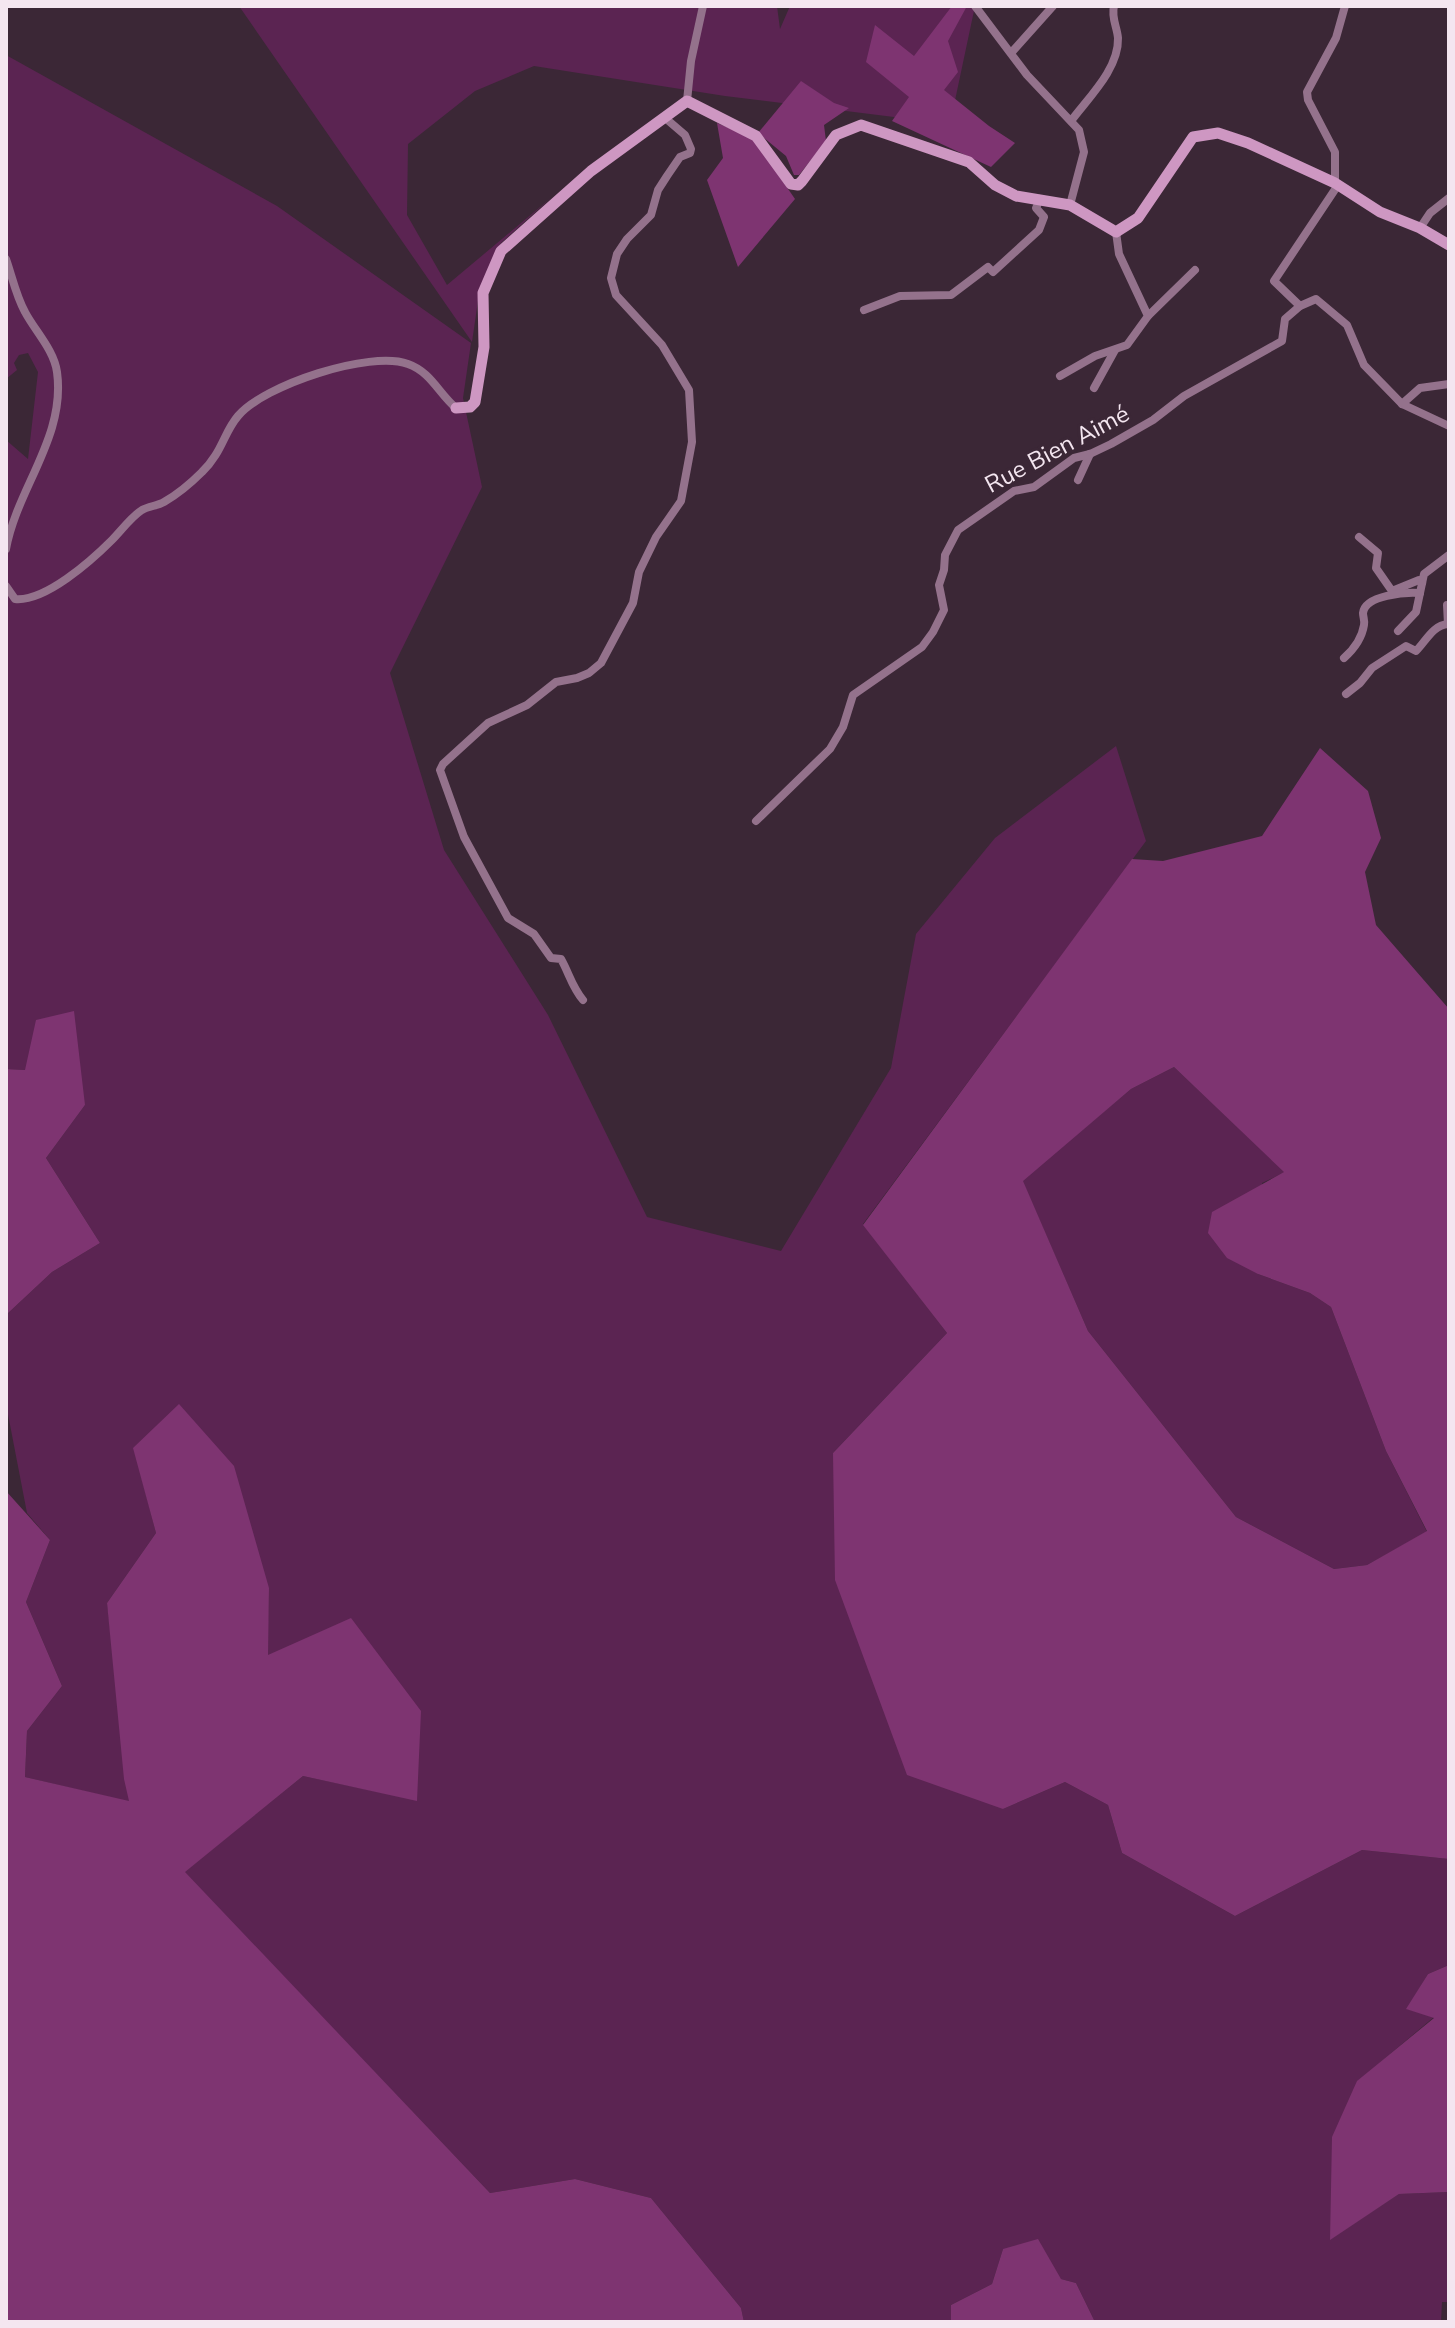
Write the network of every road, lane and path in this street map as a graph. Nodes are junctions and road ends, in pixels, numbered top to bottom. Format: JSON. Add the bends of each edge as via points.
{"nodes":[{"id":1,"x":703,"y":6,"type":"edge"},
{"id":2,"x":975,"y":6,"type":"edge"},
{"id":3,"x":1053,"y":6,"type":"edge"},
{"id":4,"x":1114,"y":6,"type":"edge"},
{"id":5,"x":1345,"y":6,"type":"edge"},
{"id":6,"x":1012,"y":52,"type":"junction"},
{"id":7,"x":687,"y":101,"type":"junction"},
{"id":8,"x":664,"y":117,"type":"junction"},
{"id":9,"x":1071,"y":121,"type":"junction"},
{"id":10,"x":1337,"y":184,"type":"junction"},
{"id":11,"x":1449,"y":198,"type":"edge"},
{"id":12,"x":1040,"y":199,"type":"junction"},
{"id":13,"x":1070,"y":205,"type":"junction"},
{"id":14,"x":1420,"y":228,"type":"junction"},
{"id":15,"x":1116,"y":232,"type":"junction"},
{"id":16,"x":1449,"y":245,"type":"edge"},
{"id":17,"x":6,"y":259,"type":"edge"},
{"id":18,"x":1195,"y":270,"type":"dead end"},
{"id":19,"x":1300,"y":306,"type":"junction"},
{"id":20,"x":864,"y":310,"type":"dead end"},
{"id":21,"x":1148,"y":316,"type":"junction"},
{"id":22,"x":1115,"y":350,"type":"junction"},
{"id":23,"x":1060,"y":376,"type":"dead end"},
{"id":24,"x":1449,"y":384,"type":"edge"},
{"id":25,"x":1094,"y":388,"type":"dead end"},
{"id":26,"x":1402,"y":404,"type":"junction"},
{"id":27,"x":456,"y":408,"type":"joint"},
{"id":28,"x":1449,"y":426,"type":"edge"},
{"id":29,"x":1090,"y":454,"type":"junction"},
{"id":30,"x":1078,"y":480,"type":"dead end"},
{"id":31,"x":1359,"y":537,"type":"dead end"},
{"id":32,"x":6,"y":549,"type":"edge"},
{"id":33,"x":1448,"y":558,"type":"edge"},
{"id":34,"x":1422,"y":583,"type":"junction"},
{"id":35,"x":6,"y":586,"type":"edge"},
{"id":36,"x":1420,"y":593,"type":"junction"},
{"id":37,"x":1449,"y":605,"type":"edge"},
{"id":38,"x":1398,"y":631,"type":"dead end"},
{"id":39,"x":1344,"y":658,"type":"dead end"},
{"id":40,"x":1346,"y":694,"type":"dead end"},
{"id":41,"x":756,"y":821,"type":"dead end"},
{"id":42,"x":583,"y":1000,"type":"dead end"}],
"edges":[{"from":1,"to":7,"type":"street"},
{"from":2,"to":6,"type":"street"},
{"from":3,"to":6,"type":"street"},
{"from":4,"to":9,"type":"street","via":[[1118,40],[1110,69]]},
{"from":5,"to":10,"type":"street","via":[[1336,38],[1307,92],[1335,152]]},
{"from":6,"to":9,"type":"street"},
{"from":7,"to":8,"type":"street"},
{"from":7,"to":12,"type":"street","via":[[756,136],[791,184],[802,181],[836,135],[861,125],[969,162],[1016,196]]},
{"from":8,"to":27,"type":"street","via":[[591,171],[501,251],[483,293],[484,347],[475,402]]},
{"from":8,"to":42,"type":"street","via":[[685,135],[690,153],[680,157],[658,190],[651,215],[617,254],[611,278],[616,295],[662,345],[689,390],[692,442],[681,501],[656,537],[639,572],[633,603],[601,663],[589,673],[556,682],[527,705],[488,723],[441,768],[464,837],[508,918],[534,934],[551,958],[561,959]]},
{"from":9,"to":13,"type":"street","via":[[1084,152]]},
{"from":10,"to":14,"type":"street","via":[[1380,212]]},
{"from":10,"to":15,"type":"street","via":[[1218,133],[1193,137],[1138,218]]},
{"from":10,"to":19,"type":"street","via":[[1274,281]]},
{"from":11,"to":14,"type":"street"},
{"from":12,"to":13,"type":"street"},
{"from":12,"to":20,"type":"street","via":[[1036,208],[1044,217],[1039,230],[993,272],[988,267],[951,295],[900,296]]},
{"from":13,"to":15,"type":"street"},
{"from":14,"to":16,"type":"street"},
{"from":15,"to":21,"type":"street","via":[[1119,254]]},
{"from":17,"to":32,"type":"street","via":[[22,307],[50,352],[57,384],[50,436]]},
{"from":18,"to":21,"type":"street"},
{"from":19,"to":26,"type":"street","via":[[1316,299],[1347,325],[1364,365]]},
{"from":19,"to":29,"type":"street","name":"Rue Bien Aimé","via":[[1285,319],[1282,341]]},
{"from":21,"to":22,"type":"street","via":[[1127,345]]},
{"from":22,"to":23,"type":"street"},
{"from":22,"to":25,"type":"street"},
{"from":24,"to":26,"type":"street","via":[[1420,388]]},
{"from":26,"to":28,"type":"street"},
{"from":27,"to":35,"type":"street","via":[[423,372],[386,359],[295,383],[251,404],[236,417],[202,472],[166,502],[140,511],[72,575],[21,599]]},
{"from":29,"to":30,"type":"street"},
{"from":29,"to":41,"type":"street","name":"Rue Bien Aimé","via":[[1074,458],[1034,487],[1014,491],[958,530],[945,555],[939,585],[944,610],[933,632],[922,647],[853,695],[830,749]]},
{"from":31,"to":34,"type":"street","via":[[1378,553],[1376,568],[1392,591]]},
{"from":33,"to":34,"type":"street","via":[[1424,574]]},
{"from":34,"to":36,"type":"street"},
{"from":36,"to":38,"type":"street","via":[[1416,612]]},
{"from":36,"to":39,"type":"street","via":[[1369,602],[1364,628]]},
{"from":37,"to":40,"type":"street","via":[[1448,624],[1432,631],[1416,651],[1406,646],[1389,654]]}]}
